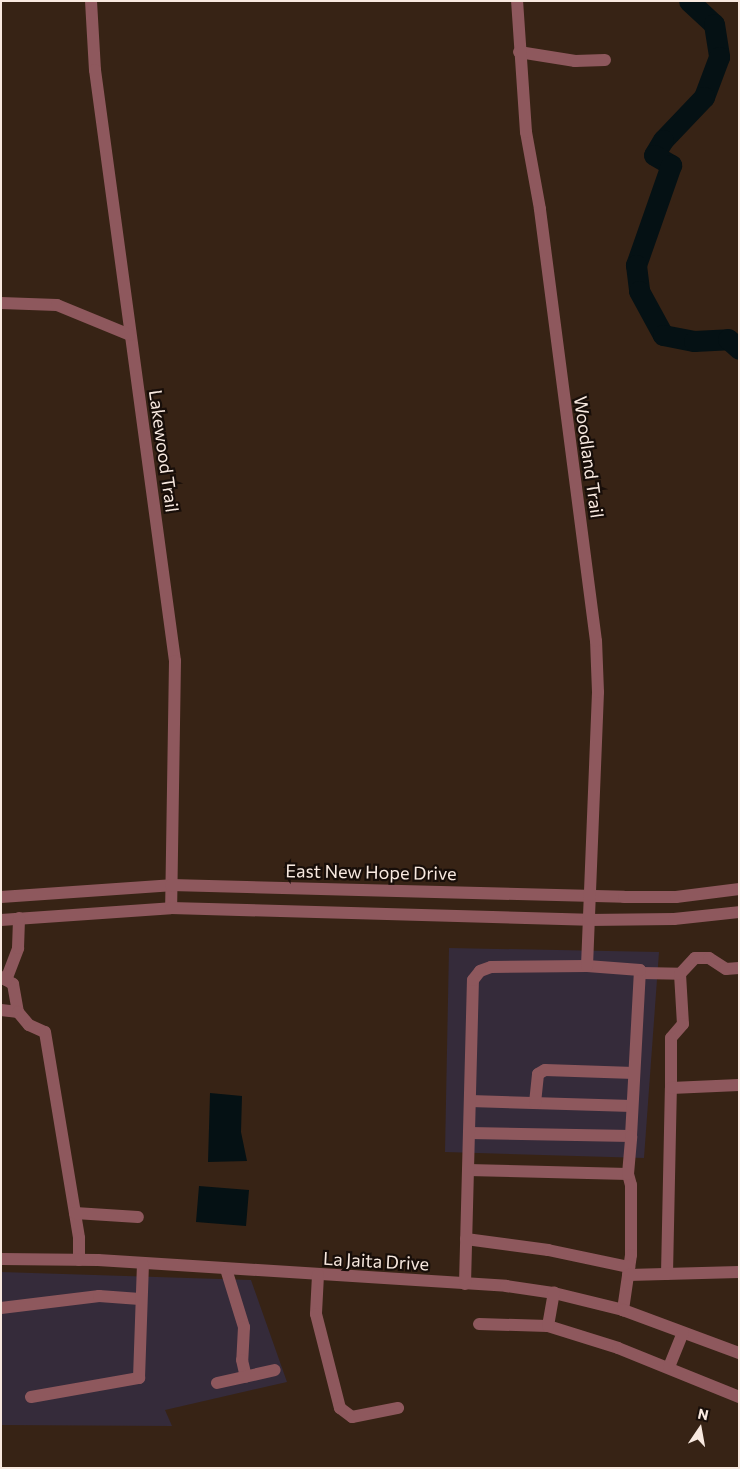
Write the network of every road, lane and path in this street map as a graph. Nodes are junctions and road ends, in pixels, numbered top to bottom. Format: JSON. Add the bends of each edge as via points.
{"nodes":[{"id":1,"x":90,"y":1,"type":"edge"},
{"id":2,"x":517,"y":1,"type":"edge"},
{"id":3,"x":519,"y":52,"type":"junction"},
{"id":4,"x":605,"y":60,"type":"dead end"},
{"id":5,"x":1,"y":303,"type":"edge"},
{"id":6,"x":130,"y":335,"type":"junction"},
{"id":7,"x":171,"y":885,"type":"junction"},
{"id":8,"x":739,"y":889,"type":"edge"},
{"id":9,"x":590,"y":896,"type":"junction"},
{"id":10,"x":1,"y":897,"type":"edge"},
{"id":11,"x":171,"y":908,"type":"junction"},
{"id":12,"x":739,"y":912,"type":"edge"},
{"id":13,"x":19,"y":918,"type":"junction"},
{"id":14,"x":1,"y":920,"type":"edge"},
{"id":15,"x":588,"y":920,"type":"junction"},
{"id":16,"x":587,"y":966,"type":"junction"},
{"id":17,"x":739,"y":968,"type":"edge"},
{"id":18,"x":641,"y":973,"type":"junction"},
{"id":19,"x":680,"y":974,"type":"junction"},
{"id":20,"x":3,"y":979,"type":"edge"},
{"id":21,"x":1,"y":1010,"type":"edge"},
{"id":22,"x":18,"y":1012,"type":"junction"},
{"id":23,"x":634,"y":1073,"type":"junction"},
{"id":24,"x":739,"y":1085,"type":"edge"},
{"id":25,"x":671,"y":1088,"type":"junction"},
{"id":26,"x":470,"y":1101,"type":"junction"},
{"id":27,"x":535,"y":1103,"type":"junction"},
{"id":28,"x":632,"y":1106,"type":"junction"},
{"id":29,"x":469,"y":1133,"type":"junction"},
{"id":30,"x":631,"y":1136,"type":"junction"},
{"id":31,"x":468,"y":1170,"type":"junction"},
{"id":32,"x":628,"y":1174,"type":"junction"},
{"id":33,"x":75,"y":1214,"type":"junction"},
{"id":34,"x":138,"y":1217,"type":"dead end"},
{"id":35,"x":466,"y":1239,"type":"junction"},
{"id":36,"x":1,"y":1260,"type":"edge"},
{"id":37,"x":79,"y":1260,"type":"junction"},
{"id":38,"x":143,"y":1264,"type":"junction"},
{"id":39,"x":226,"y":1269,"type":"junction"},
{"id":40,"x":629,"y":1271,"type":"junction"},
{"id":41,"x":739,"y":1272,"type":"edge"},
{"id":42,"x":667,"y":1274,"type":"junction"},
{"id":43,"x":318,"y":1275,"type":"junction"},
{"id":44,"x":465,"y":1284,"type":"junction"},
{"id":45,"x":554,"y":1293,"type":"junction"},
{"id":46,"x":140,"y":1299,"type":"junction"},
{"id":47,"x":1,"y":1308,"type":"edge"},
{"id":48,"x":623,"y":1310,"type":"junction"},
{"id":49,"x":479,"y":1324,"type":"dead end"},
{"id":50,"x":548,"y":1326,"type":"junction"},
{"id":51,"x":683,"y":1333,"type":"junction"},
{"id":52,"x":739,"y":1353,"type":"edge"},
{"id":53,"x":669,"y":1367,"type":"junction"},
{"id":54,"x":275,"y":1370,"type":"dead end"},
{"id":55,"x":246,"y":1376,"type":"junction"},
{"id":56,"x":217,"y":1383,"type":"dead end"},
{"id":57,"x":739,"y":1397,"type":"edge"},
{"id":58,"x":31,"y":1398,"type":"dead end"},
{"id":59,"x":398,"y":1408,"type":"dead end"}],
"edges":[{"from":1,"to":6,"type":"street","name":"Lakewood Trail","via":[[95,70]]},
{"from":2,"to":3,"type":"street","name":"Woodland Trail"},
{"from":3,"to":4,"type":"street","via":[[575,61]]},
{"from":3,"to":9,"type":"street","name":"Woodland Trail","via":[[526,132],[540,209],[596,642],[598,692]]},
{"from":5,"to":6,"type":"street","via":[[57,304]]},
{"from":6,"to":7,"type":"street","name":"Lakewood Trail","via":[[175,661]]},
{"from":7,"to":9,"type":"street","name":"East New Hope Drive"},
{"from":7,"to":10,"type":"street","name":"East New Hope Drive"},
{"from":7,"to":11,"type":"street","name":"Lakewood Trail"},
{"from":8,"to":9,"type":"street","name":"East New Hope Drive","via":[[676,897]]},
{"from":9,"to":15,"type":"street","name":"Woodland Trail"},
{"from":11,"to":13,"type":"street"},
{"from":11,"to":15,"type":"street"},
{"from":12,"to":15,"type":"street","via":[[674,919]]},
{"from":13,"to":14,"type":"street"},
{"from":13,"to":20,"type":"street","via":[[18,948]]},
{"from":15,"to":16,"type":"street","name":"Woodland Trail"},
{"from":16,"to":18,"type":"street","via":[[640,970]]},
{"from":16,"to":26,"type":"street","via":[[491,967],[480,971],[474,980]]},
{"from":17,"to":19,"type":"street","via":[[726,969],[709,958],[695,958]]},
{"from":18,"to":19,"type":"street"},
{"from":18,"to":23,"type":"street"},
{"from":19,"to":25,"type":"street","via":[[683,1024],[671,1038]]},
{"from":20,"to":22,"type":"street","via":[[13,984]]},
{"from":21,"to":22,"type":"street"},
{"from":22,"to":33,"type":"street","via":[[30,1025],[45,1032]]},
{"from":23,"to":27,"type":"street","via":[[546,1070],[538,1074]]},
{"from":23,"to":28,"type":"street"},
{"from":24,"to":25,"type":"street"},
{"from":25,"to":42,"type":"street"},
{"from":26,"to":27,"type":"street"},
{"from":26,"to":29,"type":"street"},
{"from":27,"to":28,"type":"street"},
{"from":28,"to":30,"type":"street"},
{"from":29,"to":30,"type":"street"},
{"from":29,"to":31,"type":"street"},
{"from":30,"to":32,"type":"street"},
{"from":31,"to":32,"type":"street"},
{"from":31,"to":35,"type":"street"},
{"from":32,"to":40,"type":"street","via":[[631,1184]]},
{"from":33,"to":34,"type":"street"},
{"from":33,"to":37,"type":"street"},
{"from":35,"to":40,"type":"street","via":[[548,1250]]},
{"from":35,"to":44,"type":"street"},
{"from":36,"to":37,"type":"street","name":"La Jaita Drive"},
{"from":37,"to":38,"type":"street","name":"La Jaita Drive"},
{"from":38,"to":39,"type":"street","name":"La Jaita Drive"},
{"from":38,"to":46,"type":"street"},
{"from":39,"to":43,"type":"street","name":"La Jaita Drive"},
{"from":39,"to":55,"type":"street","via":[[244,1327],[242,1360]]},
{"from":40,"to":42,"type":"street"},
{"from":40,"to":48,"type":"street"},
{"from":41,"to":42,"type":"street"},
{"from":43,"to":44,"type":"street","name":"La Jaita Drive"},
{"from":43,"to":59,"type":"street","via":[[316,1314],[340,1408],[352,1417]]},
{"from":44,"to":45,"type":"street","name":"La Jaita Drive"},
{"from":45,"to":48,"type":"street","name":"La Jaita Drive"},
{"from":45,"to":50,"type":"street"},
{"from":46,"to":47,"type":"street","via":[[100,1296]]},
{"from":46,"to":58,"type":"street","via":[[143,1356],[139,1378]]},
{"from":48,"to":51,"type":"street","name":"La Jaita Drive"},
{"from":49,"to":50,"type":"street"},
{"from":50,"to":53,"type":"street"},
{"from":51,"to":52,"type":"street","name":"La Jaita Drive"},
{"from":51,"to":53,"type":"street"},
{"from":53,"to":57,"type":"street"},
{"from":54,"to":55,"type":"street"},
{"from":55,"to":56,"type":"street"}]}
